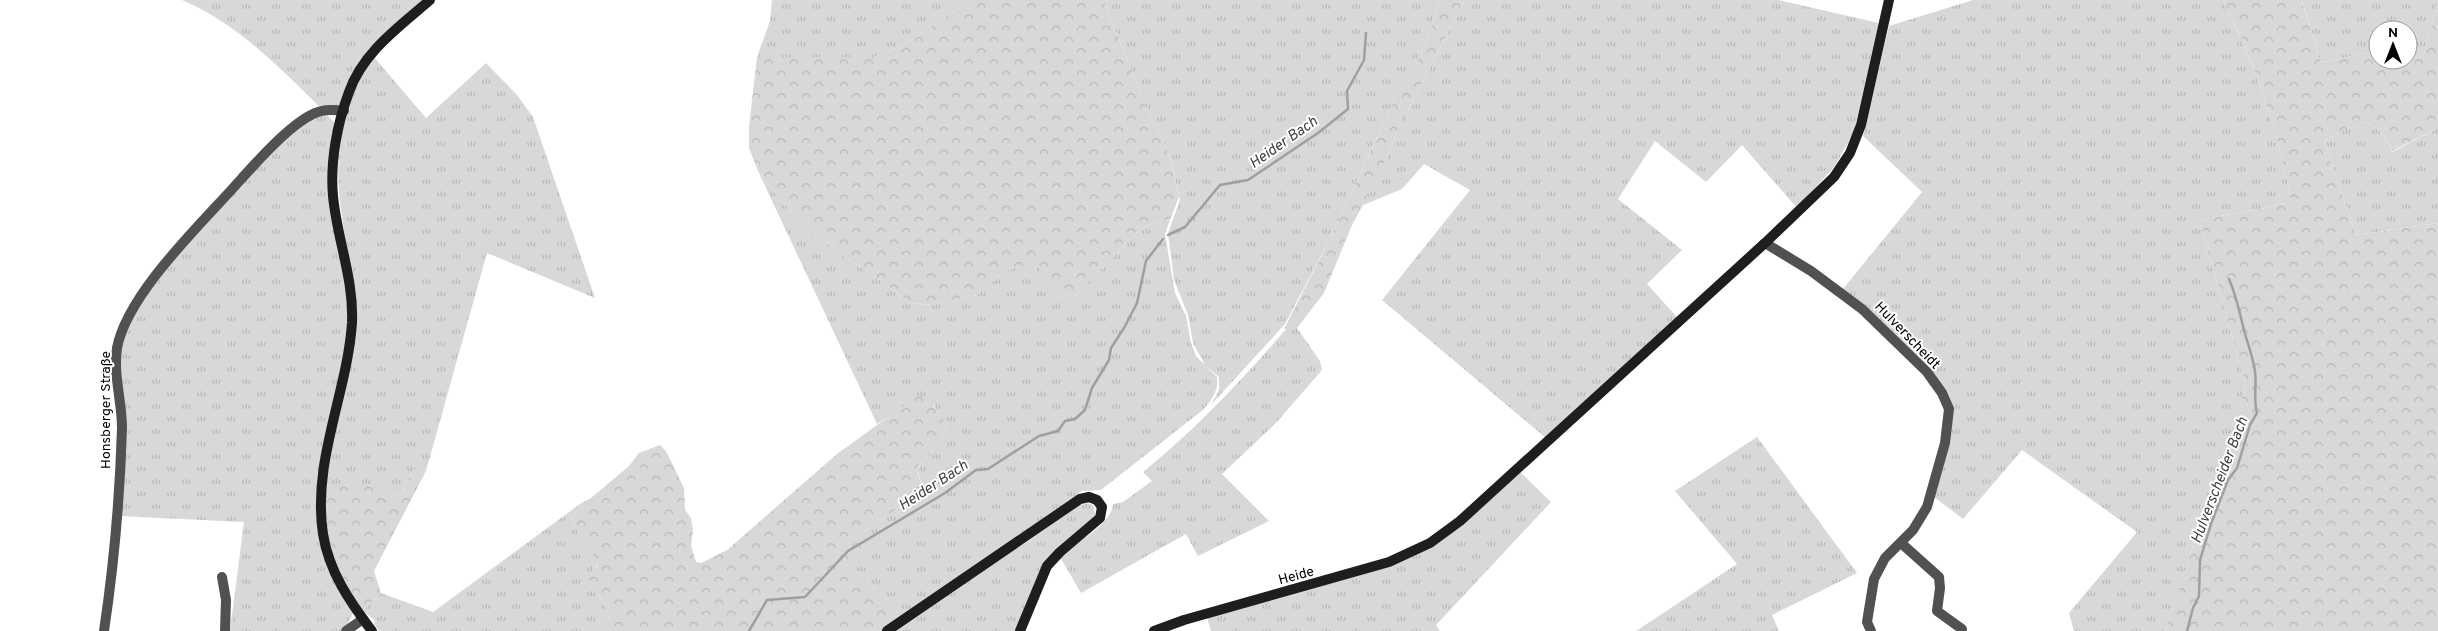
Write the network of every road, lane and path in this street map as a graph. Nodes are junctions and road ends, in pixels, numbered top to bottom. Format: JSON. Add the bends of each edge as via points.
{"nodes":[{"id":1,"x":430,"y":0,"type":"edge"},
{"id":2,"x":1889,"y":0,"type":"edge"},
{"id":3,"x":344,"y":111,"type":"junction"},
{"id":4,"x":1765,"y":243,"type":"junction"},
{"id":5,"x":1901,"y":543,"type":"junction"},
{"id":6,"x":222,"y":577,"type":"dead end"},
{"id":7,"x":363,"y":619,"type":"junction"},
{"id":8,"x":1962,"y":629,"type":"dead end"},
{"id":9,"x":104,"y":631,"type":"edge"},
{"id":10,"x":224,"y":631,"type":"edge"},
{"id":11,"x":346,"y":631,"type":"edge"},
{"id":12,"x":372,"y":631,"type":"edge"},
{"id":13,"x":887,"y":631,"type":"edge"},
{"id":14,"x":1020,"y":631,"type":"edge"},
{"id":15,"x":1154,"y":631,"type":"edge"},
{"id":16,"x":1871,"y":631,"type":"edge"}],
"edges":[{"from":1,"to":3,"type":"main road","via":[[370,54],[349,92]]},
{"from":2,"to":4,"type":"main road","name":"Heide","via":[[1861,125],[1850,153],[1826,185]]},
{"from":3,"to":7,"type":"main road","via":[[335,150],[333,196],[351,289],[352,321],[348,360],[320,489],[329,556],[339,582]]},
{"from":3,"to":9,"type":"street","name":"Honsberger Straße","via":[[313,113],[260,159],[172,256],[149,286],[125,327],[118,348],[116,370],[122,423],[121,458],[112,576]]},
{"from":4,"to":5,"type":"street","name":"Hulverscheidt","via":[[1812,271],[1862,309],[1927,372],[1949,409],[1949,421],[1927,507]]},
{"from":4,"to":15,"type":"main road","name":"Heide","via":[[1441,536],[1384,564]]},
{"from":5,"to":8,"type":"street","via":[[1936,574],[1940,582],[1937,611]]},
{"from":5,"to":16,"type":"street","name":"Hulverscheidt","via":[[1886,558],[1874,579],[1867,622]]},
{"from":6,"to":10,"type":"street","via":[[226,600]]},
{"from":7,"to":11,"type":"street"},
{"from":7,"to":12,"type":"main road"},
{"from":13,"to":14,"type":"main road","via":[[1076,502],[1086,498],[1097,500],[1102,509],[1098,521],[1052,559]]}]}
